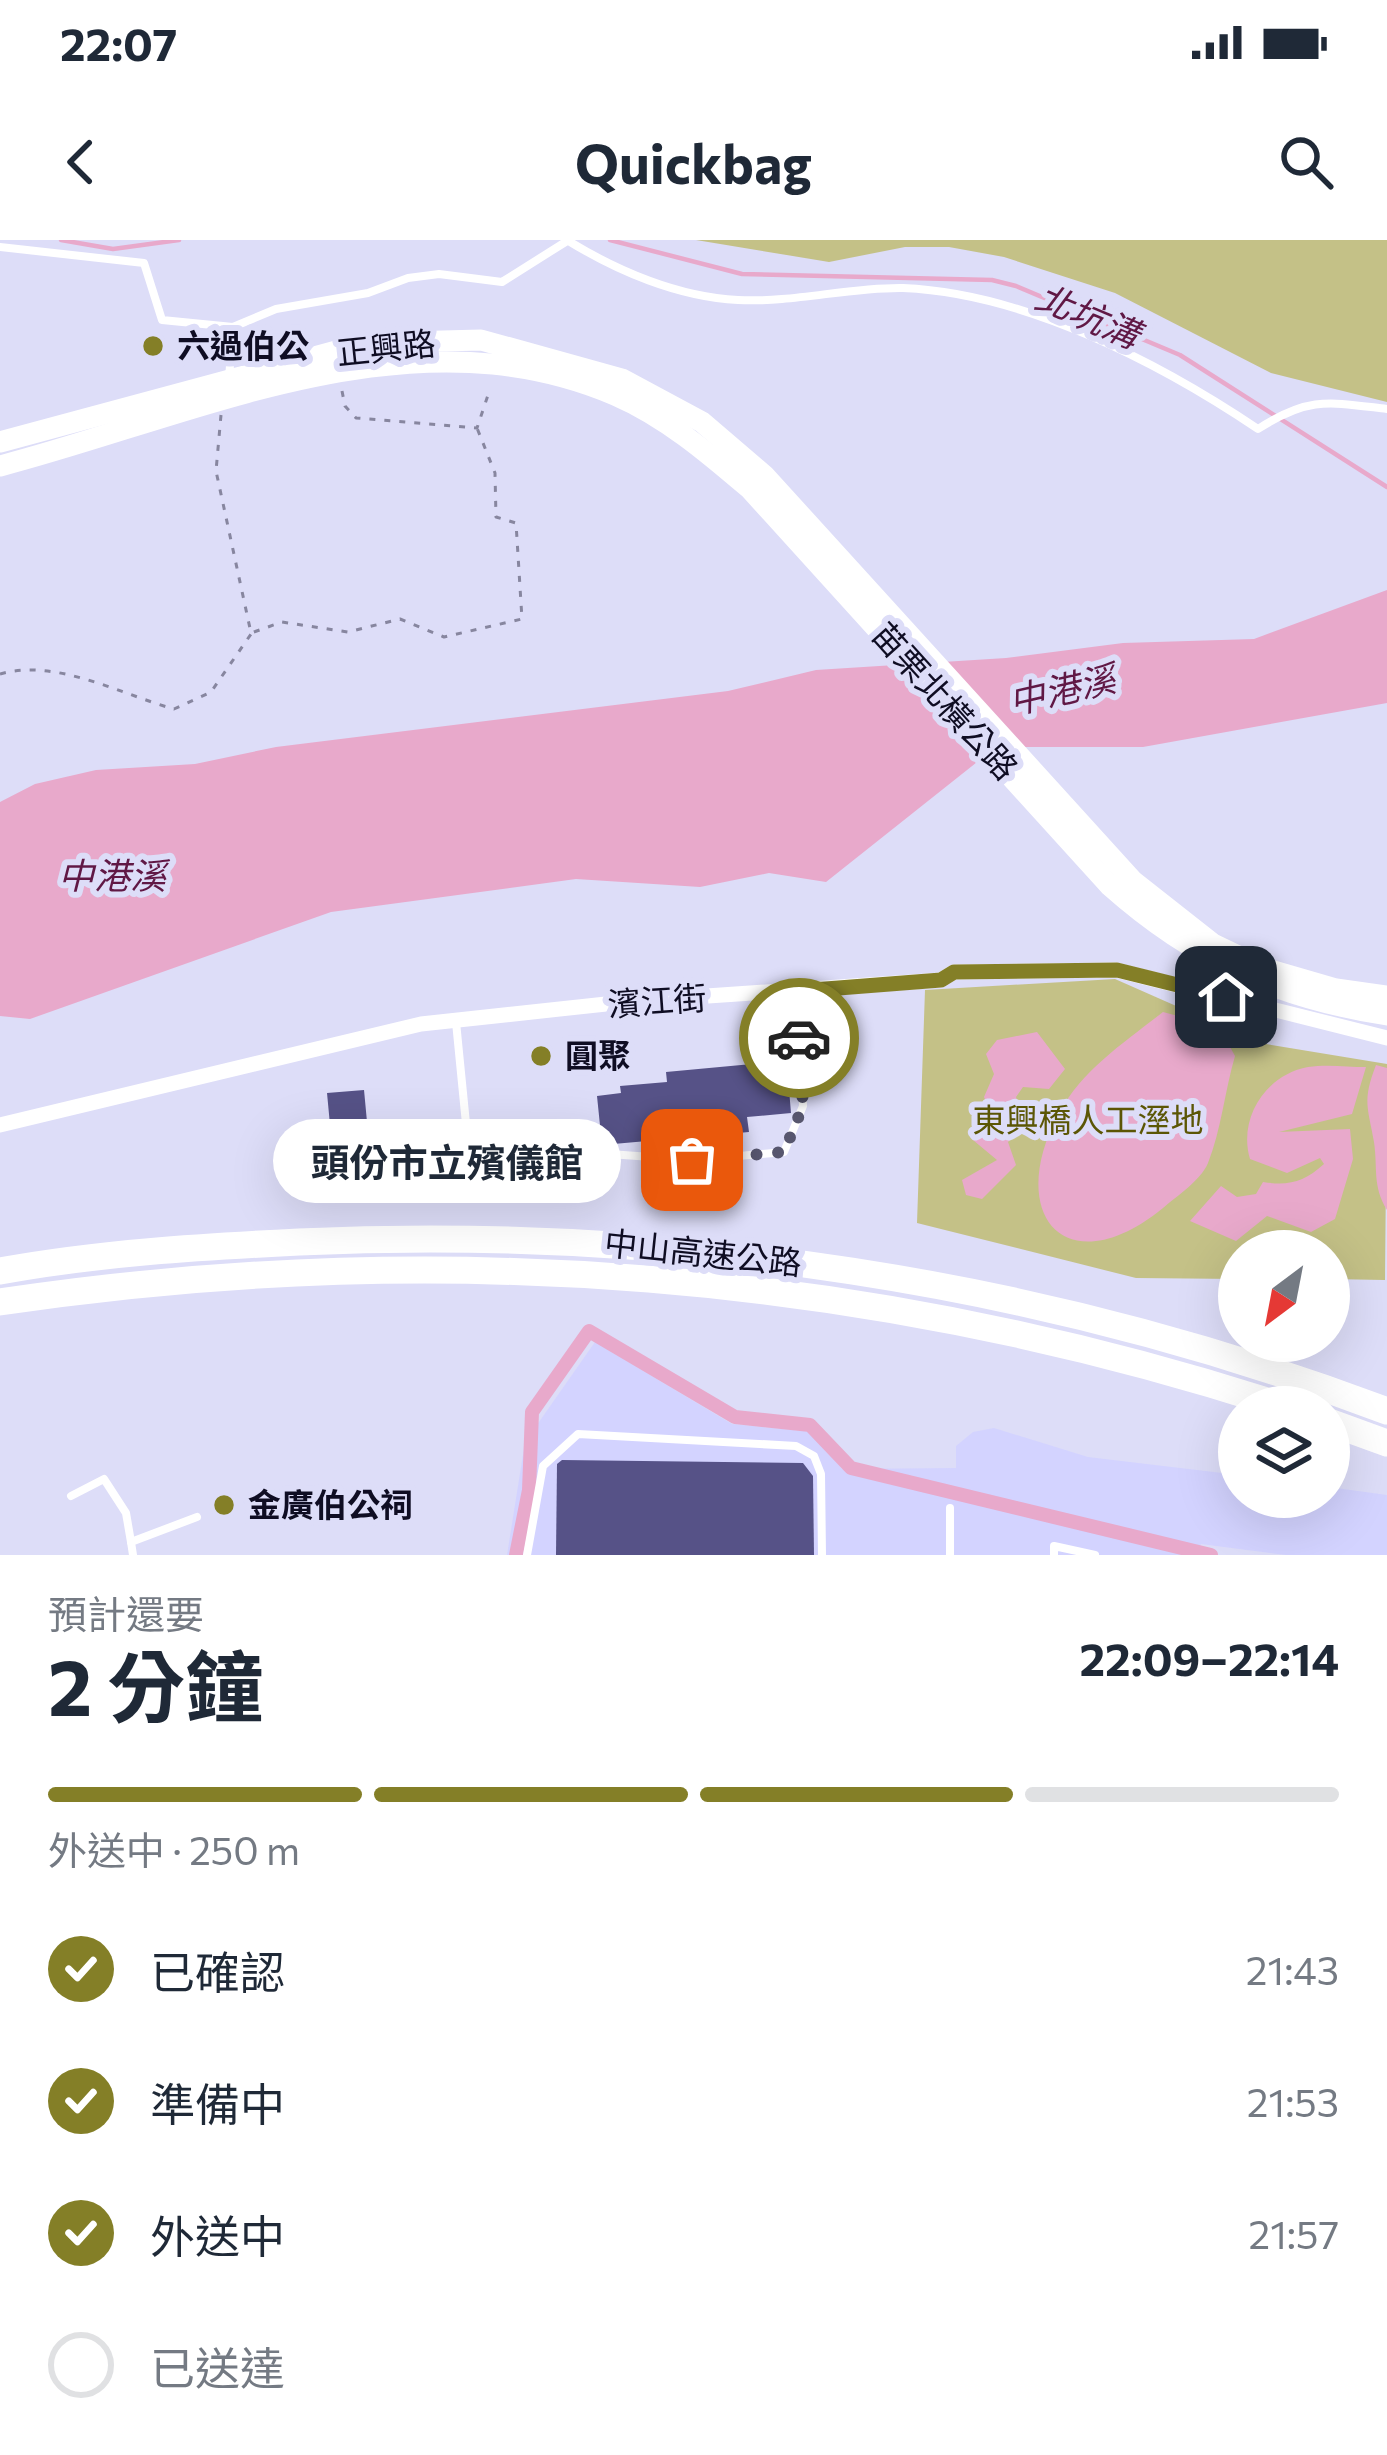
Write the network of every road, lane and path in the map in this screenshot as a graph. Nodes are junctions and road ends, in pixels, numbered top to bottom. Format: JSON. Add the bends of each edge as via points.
{"nodes":[{"id":1,"x":567,"y":240,"type":"edge"},
{"id":2,"x":0,"y":247,"type":"edge"},
{"id":3,"x":233,"y":327,"type":"junction"},
{"id":4,"x":565,"y":361,"type":"joint"},
{"id":5,"x":513,"y":365,"type":"joint"},
{"id":6,"x":339,"y":371,"type":"junction"},
{"id":7,"x":229,"y":378,"type":"junction"},
{"id":8,"x":490,"y":389,"type":"dead end"},
{"id":9,"x":222,"y":403,"type":"junction"},
{"id":10,"x":1387,"y":409,"type":"edge"},
{"id":11,"x":477,"y":428,"type":"junction"},
{"id":12,"x":0,"y":442,"type":"edge"},
{"id":13,"x":0,"y":466,"type":"edge"},
{"id":14,"x":251,"y":633,"type":"junction"},
{"id":15,"x":0,"y":674,"type":"edge"},
{"id":16,"x":1290,"y":987,"type":"junction"},
{"id":17,"x":800,"y":991,"type":"junction"},
{"id":18,"x":1387,"y":996,"type":"edge"},
{"id":19,"x":1387,"y":1016,"type":"edge"},
{"id":20,"x":455,"y":1020,"type":"junction"},
{"id":21,"x":1387,"y":1038,"type":"edge"},
{"id":22,"x":0,"y":1125,"type":"edge"},
{"id":23,"x":0,"y":1271,"type":"edge"},
{"id":24,"x":0,"y":1302,"type":"edge"},
{"id":25,"x":1219,"y":1386,"type":"edge"},
{"id":26,"x":1387,"y":1411,"type":"edge"},
{"id":27,"x":1350,"y":1430,"type":"edge"},
{"id":28,"x":1387,"y":1443,"type":"edge"},
{"id":29,"x":71,"y":1496,"type":"dead end"},
{"id":30,"x":950,"y":1508,"type":"dead end"},
{"id":31,"x":196,"y":1517,"type":"dead end"},
{"id":32,"x":131,"y":1543,"type":"junction"},
{"id":33,"x":133,"y":1555,"type":"edge"},
{"id":34,"x":527,"y":1555,"type":"edge"},
{"id":35,"x":822,"y":1555,"type":"edge"},
{"id":36,"x":950,"y":1555,"type":"edge"},
{"id":37,"x":1054,"y":1555,"type":"edge"},
{"id":38,"x":1095,"y":1555,"type":"edge"}],
"edges":[{"from":1,"to":3,"type":"lane","via":[[502,282],[408,278]]},
{"from":1,"to":10,"type":"lane","via":[[625,274],[737,300],[904,288],[985,301],[1183,378],[1258,429],[1295,405],[1319,401]]},
{"from":2,"to":3,"type":"lane","via":[[144,263],[162,320]]},
{"from":3,"to":7,"type":"lane"},
{"from":4,"to":7,"type":"main road","name":"正興路","via":[[481,340],[366,343]]},
{"from":4,"to":16,"type":"main road","name":"苗栗北橫公路","via":[[622,379],[702,422],[765,476],[1133,881],[1213,944]]},
{"from":5,"to":6,"type":"main road","name":"正興路","via":[[417,359]]},
{"from":5,"to":16,"type":"main road","name":"苗栗北橫公路","via":[[616,395],[694,441],[766,506],[1110,886],[1216,964]]},
{"from":6,"to":9,"type":"main road","name":"正興路"},
{"from":6,"to":11,"type":"path","via":[[345,406],[356,418]]},
{"from":7,"to":9,"type":"lane"},
{"from":7,"to":12,"type":"main road","name":"正興路"},
{"from":8,"to":11,"type":"path"},
{"from":9,"to":13,"type":"main road","name":"正興路"},
{"from":9,"to":14,"type":"path","via":[[216,471]]},
{"from":11,"to":14,"type":"path","via":[[495,473],[496,517],[516,523],[522,619],[444,637],[400,620],[348,632],[282,622]]},
{"from":14,"to":15,"type":"path","via":[[211,692],[174,709],[56,671]]},
{"from":16,"to":18,"type":"main road","name":"苗栗北橫公路"},
{"from":16,"to":19,"type":"main road","name":"苗栗北橫公路"},
{"from":17,"to":20,"type":"street","name":"濱江街"},
{"from":17,"to":20,"type":"lane","via":[[803,1106],[784,1152],[692,1160],[468,1144]]},
{"from":17,"to":21,"type":"street","name":"濱江街","via":[[941,980],[954,972],[1117,970]]},
{"from":20,"to":22,"type":"street","name":"濱江街"},
{"from":23,"to":26,"type":"highway","name":"中山高速公路","via":[[351,1240],[691,1249],[910,1279],[1040,1307],[1223,1354]]},
{"from":24,"to":25,"type":"highway","name":"中山高速公路","via":[[302,1270],[479,1268],[688,1279],[997,1327]]},
{"from":27,"to":28,"type":"highway"},
{"from":29,"to":32,"type":"lane","via":[[104,1479],[126,1513]]},
{"from":30,"to":36,"type":"lane"},
{"from":31,"to":32,"type":"lane"},
{"from":32,"to":33,"type":"lane"},
{"from":34,"to":35,"type":"lane","via":[[543,1466],[578,1433],[796,1446],[814,1456],[821,1474]]},
{"from":37,"to":38,"type":"lane","via":[[1054,1546]]}]}
